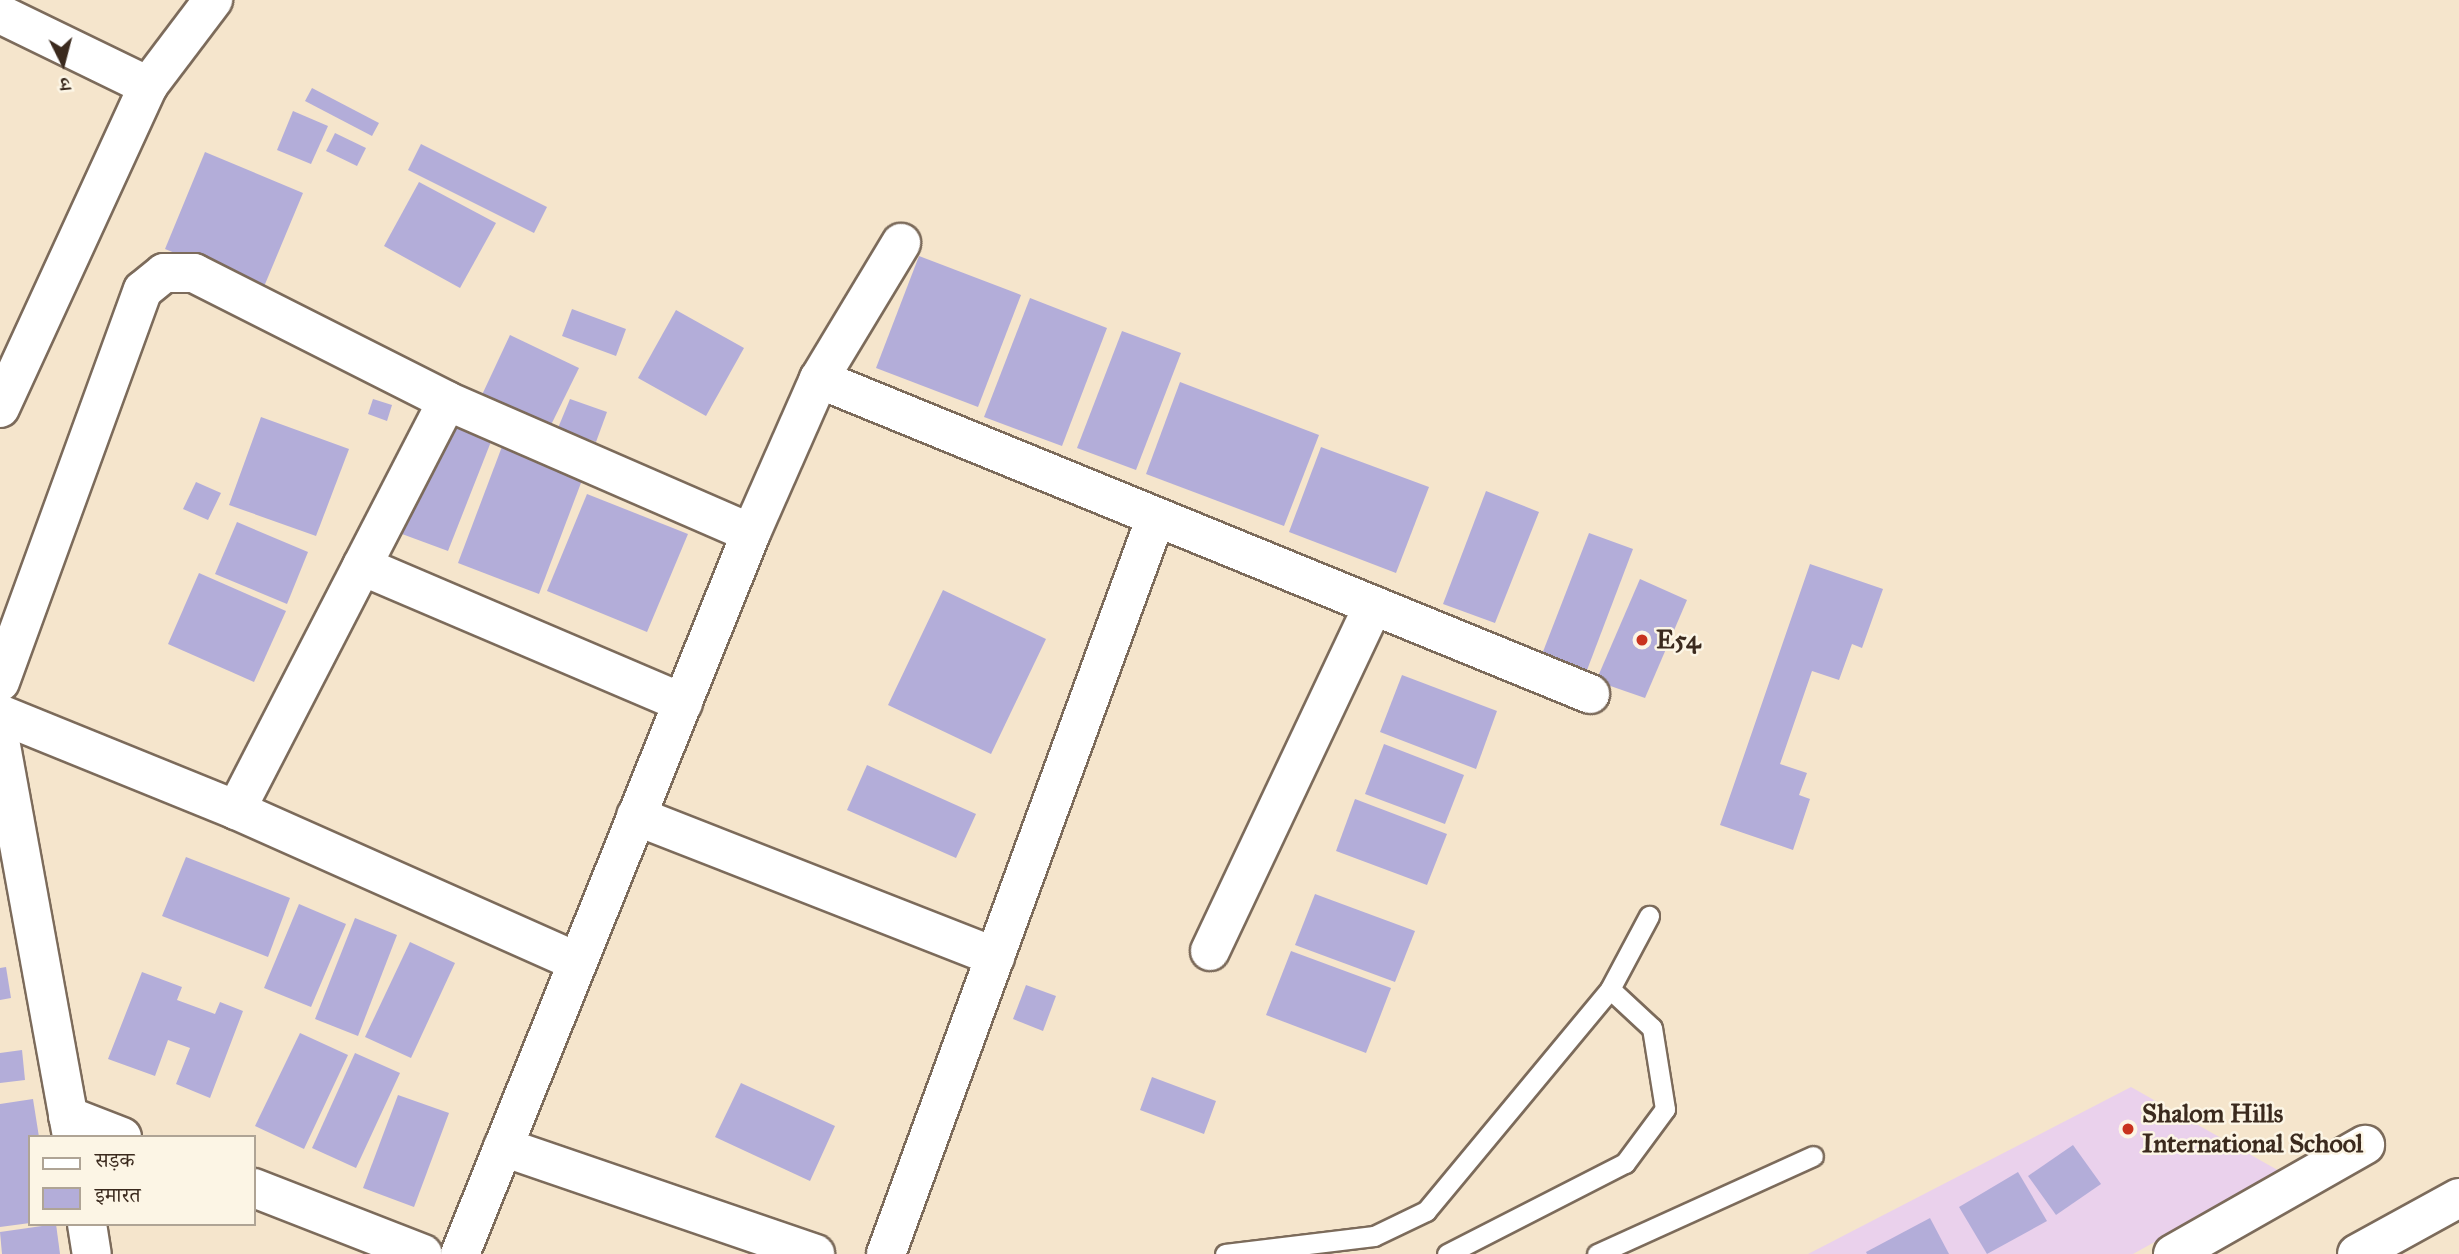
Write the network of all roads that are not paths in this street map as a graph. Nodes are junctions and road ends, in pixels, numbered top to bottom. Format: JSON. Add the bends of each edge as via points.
{"nodes":[{"id":1,"x":213,"y":0,"type":"edge"},
{"id":2,"x":0,"y":14,"type":"edge"},
{"id":3,"x":148,"y":86,"type":"junction"},
{"id":4,"x":901,"y":243,"type":"dead end"},
{"id":5,"x":819,"y":379,"type":"junction"},
{"id":6,"x":447,"y":401,"type":"junction"},
{"id":7,"x":0,"y":408,"type":"edge"},
{"id":8,"x":1156,"y":517,"type":"junction"},
{"id":9,"x":751,"y":533,"type":"junction"},
{"id":10,"x":362,"y":566,"type":"junction"},
{"id":11,"x":1373,"y":606,"type":"junction"},
{"id":12,"x":0,"y":682,"type":"edge"},
{"id":13,"x":1590,"y":695,"type":"dead end"},
{"id":14,"x":682,"y":703,"type":"junction"},
{"id":15,"x":0,"y":713,"type":"edge"},
{"id":16,"x":0,"y":740,"type":"edge"},
{"id":17,"x":236,"y":810,"type":"junction"},
{"id":18,"x":636,"y":816,"type":"junction"},
{"id":19,"x":1649,"y":916,"type":"dead end"},
{"id":20,"x":1210,"y":951,"type":"dead end"},
{"id":21,"x":995,"y":957,"type":"junction"},
{"id":22,"x":577,"y":962,"type":"junction"},
{"id":23,"x":1610,"y":989,"type":"junction"},
{"id":24,"x":70,"y":1126,"type":"edge"},
{"id":25,"x":113,"y":1135,"type":"edge"},
{"id":26,"x":2365,"y":1145,"type":"dead end"},
{"id":27,"x":503,"y":1147,"type":"junction"},
{"id":28,"x":1813,"y":1156,"type":"dead end"},
{"id":29,"x":256,"y":1189,"type":"edge"},
{"id":30,"x":2459,"y":1198,"type":"edge"},
{"id":31,"x":87,"y":1226,"type":"edge"},
{"id":32,"x":92,"y":1254,"type":"edge"},
{"id":33,"x":423,"y":1254,"type":"edge"},
{"id":34,"x":460,"y":1254,"type":"edge"},
{"id":35,"x":815,"y":1254,"type":"edge"},
{"id":36,"x":886,"y":1254,"type":"edge"},
{"id":37,"x":1225,"y":1254,"type":"edge"},
{"id":38,"x":1447,"y":1254,"type":"edge"},
{"id":39,"x":1597,"y":1254,"type":"edge"},
{"id":40,"x":2173,"y":1254,"type":"edge"},
{"id":41,"x":2357,"y":1254,"type":"edge"}],
"edges":[{"from":1,"to":3,"type":"street"},
{"from":2,"to":3,"type":"street"},
{"from":3,"to":7,"type":"street"},
{"from":4,"to":5,"type":"street"},
{"from":5,"to":8,"type":"street"},
{"from":5,"to":9,"type":"street"},
{"from":6,"to":9,"type":"street"},
{"from":6,"to":10,"type":"street"},
{"from":6,"to":12,"type":"street","via":[[194,273],[163,272],[143,290]]},
{"from":8,"to":11,"type":"street"},
{"from":8,"to":21,"type":"street"},
{"from":9,"to":14,"type":"street"},
{"from":10,"to":14,"type":"street"},
{"from":10,"to":17,"type":"street"},
{"from":11,"to":13,"type":"street"},
{"from":11,"to":20,"type":"street"},
{"from":14,"to":18,"type":"street"},
{"from":15,"to":17,"type":"street"},
{"from":16,"to":24,"type":"street"},
{"from":17,"to":22,"type":"street"},
{"from":18,"to":21,"type":"street"},
{"from":18,"to":22,"type":"street"},
{"from":19,"to":23,"type":"lane"},
{"from":21,"to":36,"type":"street"},
{"from":22,"to":27,"type":"street"},
{"from":23,"to":37,"type":"lane","via":[[1426,1211],[1374,1236]]},
{"from":23,"to":38,"type":"lane","via":[[1652,1028],[1665,1109],[1625,1163]]},
{"from":24,"to":25,"type":"street"},
{"from":26,"to":40,"type":"street"},
{"from":27,"to":34,"type":"street"},
{"from":27,"to":35,"type":"street"},
{"from":28,"to":39,"type":"lane"},
{"from":29,"to":33,"type":"street"},
{"from":30,"to":41,"type":"street"},
{"from":31,"to":32,"type":"street"}]}
